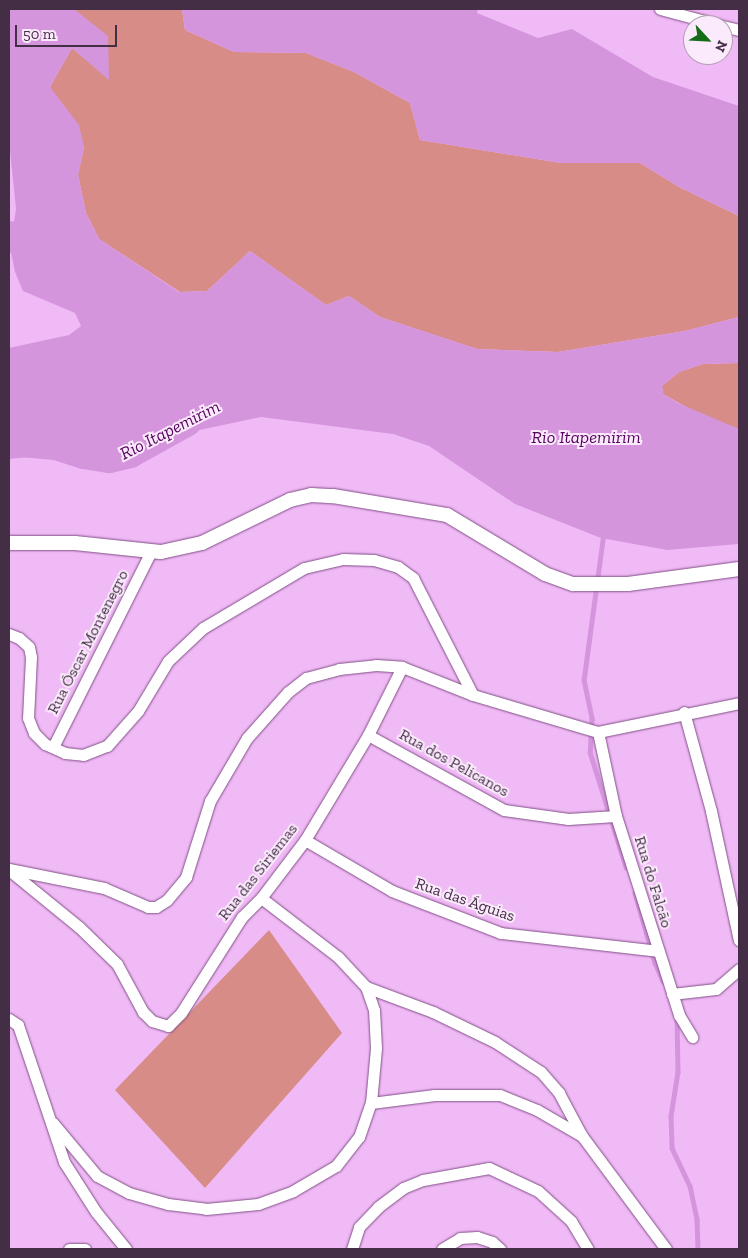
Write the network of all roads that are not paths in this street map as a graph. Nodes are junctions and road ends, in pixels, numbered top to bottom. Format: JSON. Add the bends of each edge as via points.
{"nodes":[{"id":1,"x":660,"y":9,"type":"edge"},
{"id":2,"x":683,"y":15,"type":"edge"},
{"id":3,"x":9,"y":543,"type":"edge"},
{"id":4,"x":151,"y":551,"type":"junction"},
{"id":5,"x":739,"y":569,"type":"edge"},
{"id":6,"x":9,"y":634,"type":"edge"},
{"id":7,"x":402,"y":667,"type":"junction"},
{"id":8,"x":473,"y":695,"type":"junction"},
{"id":9,"x":739,"y":703,"type":"edge"},
{"id":10,"x":684,"y":712,"type":"junction"},
{"id":11,"x":598,"y":732,"type":"junction"},
{"id":12,"x":368,"y":735,"type":"junction"},
{"id":13,"x":53,"y":747,"type":"junction"},
{"id":14,"x":616,"y":816,"type":"junction"},
{"id":15,"x":306,"y":840,"type":"junction"},
{"id":16,"x":9,"y":870,"type":"edge"},
{"id":17,"x":261,"y":898,"type":"junction"},
{"id":18,"x":739,"y":940,"type":"edge"},
{"id":19,"x":658,"y":951,"type":"junction"},
{"id":20,"x":739,"y":969,"type":"edge"},
{"id":21,"x":366,"y":987,"type":"junction"},
{"id":22,"x":672,"y":994,"type":"junction"},
{"id":23,"x":9,"y":1019,"type":"edge"},
{"id":24,"x":692,"y":1037,"type":"dead end"},
{"id":25,"x":371,"y":1103,"type":"junction"},
{"id":26,"x":53,"y":1123,"type":"junction"},
{"id":27,"x":582,"y":1136,"type":"junction"},
{"id":28,"x":69,"y":1249,"type":"edge"},
{"id":29,"x":85,"y":1249,"type":"edge"},
{"id":30,"x":126,"y":1249,"type":"edge"},
{"id":31,"x":352,"y":1249,"type":"edge"},
{"id":32,"x":442,"y":1249,"type":"edge"},
{"id":33,"x":500,"y":1249,"type":"edge"},
{"id":34,"x":588,"y":1249,"type":"edge"},
{"id":35,"x":666,"y":1249,"type":"edge"}],
"edges":[{"from":1,"to":2,"type":"street"},
{"from":3,"to":4,"type":"street","via":[[75,543]]},
{"from":4,"to":5,"type":"street","via":[[202,543],[290,500],[311,495],[374,500],[447,515],[545,574],[573,584],[628,584]]},
{"from":4,"to":13,"type":"street","name":"Rua Óscar Montenegro"},
{"from":6,"to":13,"type":"street","via":[[29,647],[28,718],[34,733]]},
{"from":7,"to":8,"type":"street"},
{"from":7,"to":12,"type":"street","name":"Rua das Siriemas"},
{"from":7,"to":16,"type":"street","via":[[376,665],[339,669],[306,678],[288,692],[247,738],[210,801],[186,877],[167,900],[156,907],[148,907],[104,888]]},
{"from":8,"to":11,"type":"street"},
{"from":8,"to":13,"type":"street","via":[[413,578],[398,567],[374,560],[342,559],[304,568],[203,628],[168,661],[138,711],[107,746],[83,755]]},
{"from":9,"to":10,"type":"street"},
{"from":10,"to":11,"type":"street","via":[[642,725]]},
{"from":10,"to":18,"type":"street","via":[[711,811]]},
{"from":11,"to":14,"type":"street","name":"Rua do Falcão"},
{"from":12,"to":14,"type":"street","name":"Rua dos Pelicanos","via":[[504,810],[568,819]]},
{"from":12,"to":15,"type":"street","name":"Rua das Siriemas"},
{"from":14,"to":19,"type":"street","name":"Rua do Falcão"},
{"from":15,"to":17,"type":"street","name":"Rua das Siriemas"},
{"from":15,"to":19,"type":"street","name":"Rua das Águias","via":[[392,890],[501,933]]},
{"from":16,"to":17,"type":"street","name":"Rua das Siriemas","via":[[79,927],[117,964],[143,1012],[152,1021],[168,1026],[181,1012],[242,917]]},
{"from":17,"to":21,"type":"street","via":[[338,957]]},
{"from":19,"to":22,"type":"street","name":"Rua do Falcão"},
{"from":20,"to":22,"type":"street","via":[[716,989]]},
{"from":21,"to":25,"type":"street","via":[[374,1010],[376,1048]]},
{"from":21,"to":27,"type":"street","via":[[433,1012],[495,1042],[541,1072],[559,1093]]},
{"from":22,"to":24,"type":"street","name":"Rua do Falcão"},
{"from":23,"to":26,"type":"street","via":[[18,1025]]},
{"from":25,"to":26,"type":"street","via":[[359,1137],[336,1166],[294,1191],[258,1204],[206,1208],[168,1204],[129,1193],[97,1176]]},
{"from":25,"to":27,"type":"street","via":[[434,1095],[500,1095],[537,1110]]},
{"from":26,"to":30,"type":"street","via":[[64,1162],[96,1212]]},
{"from":27,"to":35,"type":"street"},
{"from":28,"to":29,"type":"street"},
{"from":31,"to":34,"type":"street","via":[[359,1227],[403,1188],[423,1180],[489,1168],[538,1191],[571,1221]]},
{"from":32,"to":33,"type":"street","via":[[460,1238],[477,1238],[492,1242]]}]}
